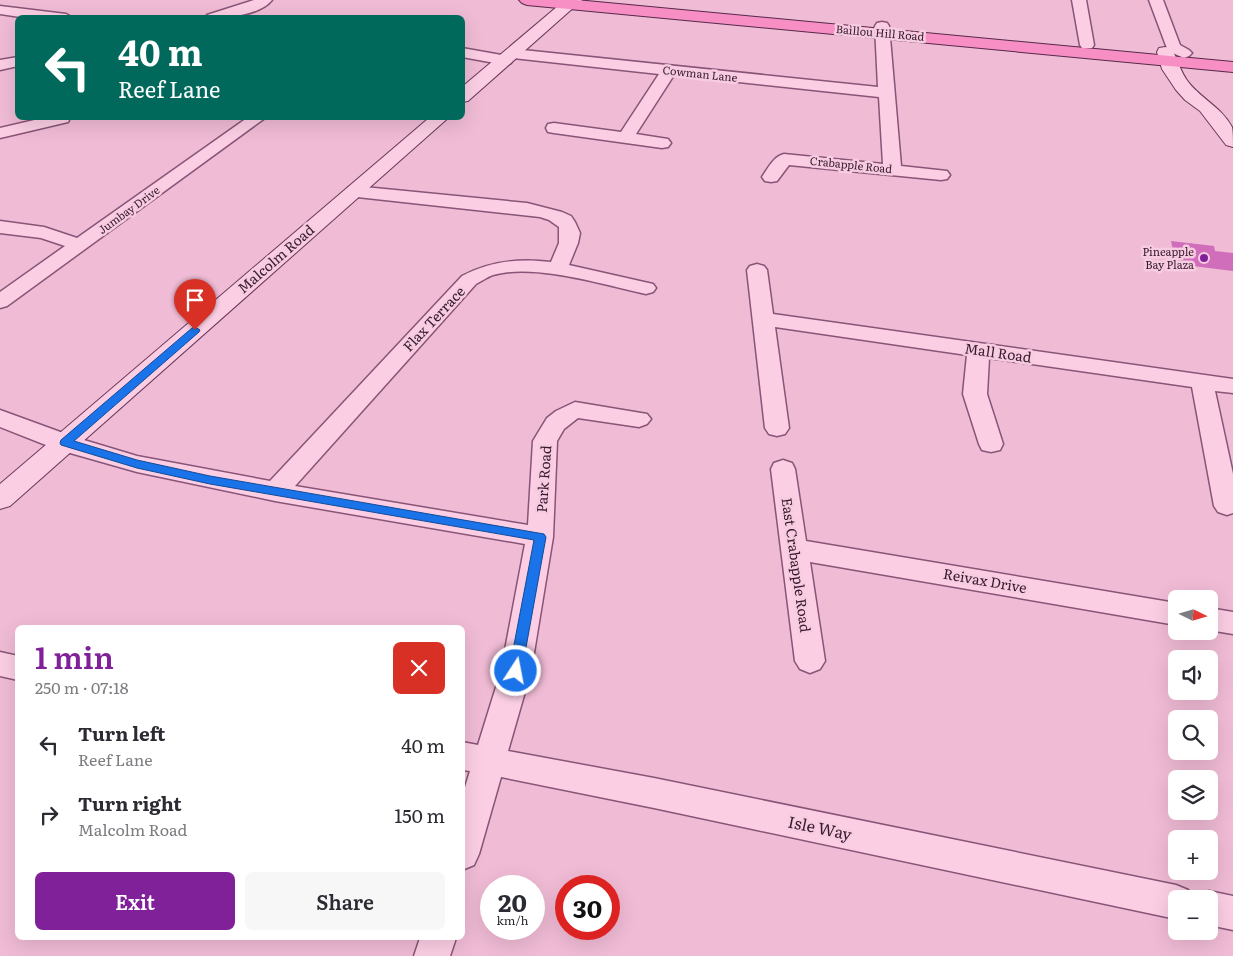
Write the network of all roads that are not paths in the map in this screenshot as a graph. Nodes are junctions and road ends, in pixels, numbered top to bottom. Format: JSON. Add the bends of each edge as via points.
{"nodes":[{"id":1,"x":265,"y":0,"type":"edge"},
{"id":2,"x":527,"y":0,"type":"edge"},
{"id":3,"x":628,"y":0,"type":"edge"},
{"id":4,"x":1079,"y":0,"type":"edge"},
{"id":5,"x":1156,"y":0,"type":"edge"},
{"id":6,"x":572,"y":2,"type":"edge"},
{"id":7,"x":0,"y":10,"type":"edge"},
{"id":8,"x":41,"y":15,"type":"edge"},
{"id":9,"x":223,"y":15,"type":"edge"},
{"id":10,"x":882,"y":29,"type":"junction"},
{"id":11,"x":1087,"y":45,"type":"junction"},
{"id":12,"x":465,"y":52,"type":"edge"},
{"id":13,"x":1175,"y":55,"type":"junction"},
{"id":14,"x":509,"y":57,"type":"junction"},
{"id":15,"x":1233,"y":58,"type":"edge"},
{"id":16,"x":15,"y":62,"type":"edge"},
{"id":17,"x":0,"y":65,"type":"edge"},
{"id":18,"x":1233,"y":67,"type":"edge"},
{"id":19,"x":669,"y":71,"type":"junction"},
{"id":20,"x":888,"y":93,"type":"junction"},
{"id":21,"x":465,"y":95,"type":"edge"},
{"id":22,"x":54,"y":120,"type":"edge"},
{"id":23,"x":254,"y":120,"type":"edge"},
{"id":24,"x":438,"y":120,"type":"edge"},
{"id":25,"x":554,"y":128,"type":"dead end"},
{"id":26,"x":0,"y":133,"type":"edge"},
{"id":27,"x":626,"y":137,"type":"junction"},
{"id":28,"x":1233,"y":141,"type":"edge"},
{"id":29,"x":662,"y":143,"type":"dead end"},
{"id":30,"x":892,"y":169,"type":"junction"},
{"id":31,"x":941,"y":175,"type":"dead end"},
{"id":32,"x":771,"y":177,"type":"dead end"},
{"id":33,"x":354,"y":192,"type":"junction"},
{"id":34,"x":0,"y":227,"type":"edge"},
{"id":35,"x":80,"y":244,"type":"junction"},
{"id":36,"x":557,"y":270,"type":"junction"},
{"id":37,"x":757,"y":270,"type":"dead end"},
{"id":38,"x":646,"y":288,"type":"dead end"},
{"id":39,"x":0,"y":302,"type":"edge"},
{"id":40,"x":763,"y":320,"type":"junction"},
{"id":41,"x":978,"y":350,"type":"junction"},
{"id":42,"x":1202,"y":382,"type":"junction"},
{"id":43,"x":1233,"y":386,"type":"edge"},
{"id":44,"x":0,"y":418,"type":"edge"},
{"id":45,"x":639,"y":419,"type":"dead end"},
{"id":46,"x":777,"y":428,"type":"dead end"},
{"id":47,"x":65,"y":443,"type":"junction"},
{"id":48,"x":991,"y":444,"type":"dead end"},
{"id":49,"x":783,"y":469,"type":"dead end"},
{"id":50,"x":275,"y":492,"type":"junction"},
{"id":51,"x":0,"y":499,"type":"edge"},
{"id":52,"x":1227,"y":506,"type":"dead end"},
{"id":53,"x":540,"y":537,"type":"junction"},
{"id":54,"x":793,"y":548,"type":"junction"},
{"id":55,"x":1168,"y":613,"type":"edge"},
{"id":56,"x":1218,"y":620,"type":"edge"},
{"id":57,"x":1233,"y":623,"type":"edge"},
{"id":58,"x":810,"y":660,"type":"dead end"},
{"id":59,"x":0,"y":664,"type":"edge"},
{"id":60,"x":15,"y":667,"type":"edge"},
{"id":61,"x":476,"y":759,"type":"edge"},
{"id":62,"x":465,"y":834,"type":"edge"},
{"id":63,"x":1168,"y":900,"type":"edge"},
{"id":64,"x":1218,"y":910,"type":"edge"},
{"id":65,"x":1233,"y":913,"type":"edge"},
{"id":66,"x":437,"y":940,"type":"edge"},
{"id":67,"x":432,"y":956,"type":"edge"}],
"edges":[{"from":1,"to":9,"type":"street"},
{"from":2,"to":6,"type":"main road","name":"Baillou Hill Road"},
{"from":3,"to":10,"type":"main road","name":"Baillou Hill Road"},
{"from":4,"to":11,"type":"street"},
{"from":5,"to":13,"type":"street"},
{"from":6,"to":10,"type":"main road","name":"Baillou Hill Road"},
{"from":6,"to":14,"type":"street"},
{"from":7,"to":8,"type":"street"},
{"from":10,"to":11,"type":"main road","name":"Baillou Hill Road"},
{"from":10,"to":13,"type":"main road","name":"Baillou Hill Road"},
{"from":10,"to":20,"type":"street"},
{"from":11,"to":13,"type":"main road","name":"Baillou Hill Road"},
{"from":12,"to":14,"type":"street","name":"Cowman Lane"},
{"from":13,"to":15,"type":"main road","name":"Baillou Hill Road"},
{"from":13,"to":18,"type":"main road","name":"Baillou Hill Road"},
{"from":13,"to":28,"type":"street","via":[[1176,77]]},
{"from":14,"to":19,"type":"street","name":"Cowman Lane"},
{"from":14,"to":21,"type":"street"},
{"from":16,"to":17,"type":"street"},
{"from":19,"to":20,"type":"street","name":"Cowman Lane"},
{"from":19,"to":27,"type":"street"},
{"from":20,"to":30,"type":"street"},
{"from":22,"to":26,"type":"street"},
{"from":23,"to":35,"type":"street","name":"Jumbay Drive"},
{"from":24,"to":33,"type":"street","name":"Malcolm Road"},
{"from":25,"to":27,"type":"street"},
{"from":27,"to":29,"type":"street"},
{"from":30,"to":31,"type":"street","name":"Crabapple Road"},
{"from":30,"to":32,"type":"street","name":"Crabapple Road","via":[[784,159]]},
{"from":33,"to":36,"type":"street","via":[[551,213],[564,220],[571,231],[570,244]]},
{"from":33,"to":47,"type":"street","name":"Malcolm Road"},
{"from":34,"to":35,"type":"street","via":[[44,233]]},
{"from":35,"to":39,"type":"street","name":"Jumbay Drive"},
{"from":36,"to":38,"type":"street","name":"Flax Terrace"},
{"from":36,"to":50,"type":"street","name":"Flax Terrace","via":[[508,267],[487,271],[469,280]]},
{"from":37,"to":40,"type":"street"},
{"from":40,"to":41,"type":"street","name":"Mall Road"},
{"from":40,"to":46,"type":"street"},
{"from":41,"to":42,"type":"street","name":"Mall Road"},
{"from":41,"to":48,"type":"street","via":[[975,394]]},
{"from":42,"to":43,"type":"street","name":"Mall Road"},
{"from":42,"to":52,"type":"street"},
{"from":44,"to":47,"type":"street"},
{"from":45,"to":53,"type":"street","name":"Park Road","via":[[576,410],[555,424],[546,441]]},
{"from":47,"to":50,"type":"street","via":[[137,464]]},
{"from":47,"to":51,"type":"street","name":"Malcolm Road"},
{"from":49,"to":54,"type":"street","name":"East Crabapple Road"},
{"from":50,"to":53,"type":"street"},
{"from":53,"to":61,"type":"street","name":"Park Road","via":[[516,671]]},
{"from":54,"to":55,"type":"street","name":"Reivax Drive"},
{"from":54,"to":58,"type":"street","name":"East Crabapple Road"},
{"from":56,"to":57,"type":"street"},
{"from":59,"to":60,"type":"street"},
{"from":61,"to":62,"type":"street","name":"Park Road"},
{"from":61,"to":63,"type":"street","name":"Isle Way"},
{"from":64,"to":65,"type":"street"},
{"from":66,"to":67,"type":"street"}]}
